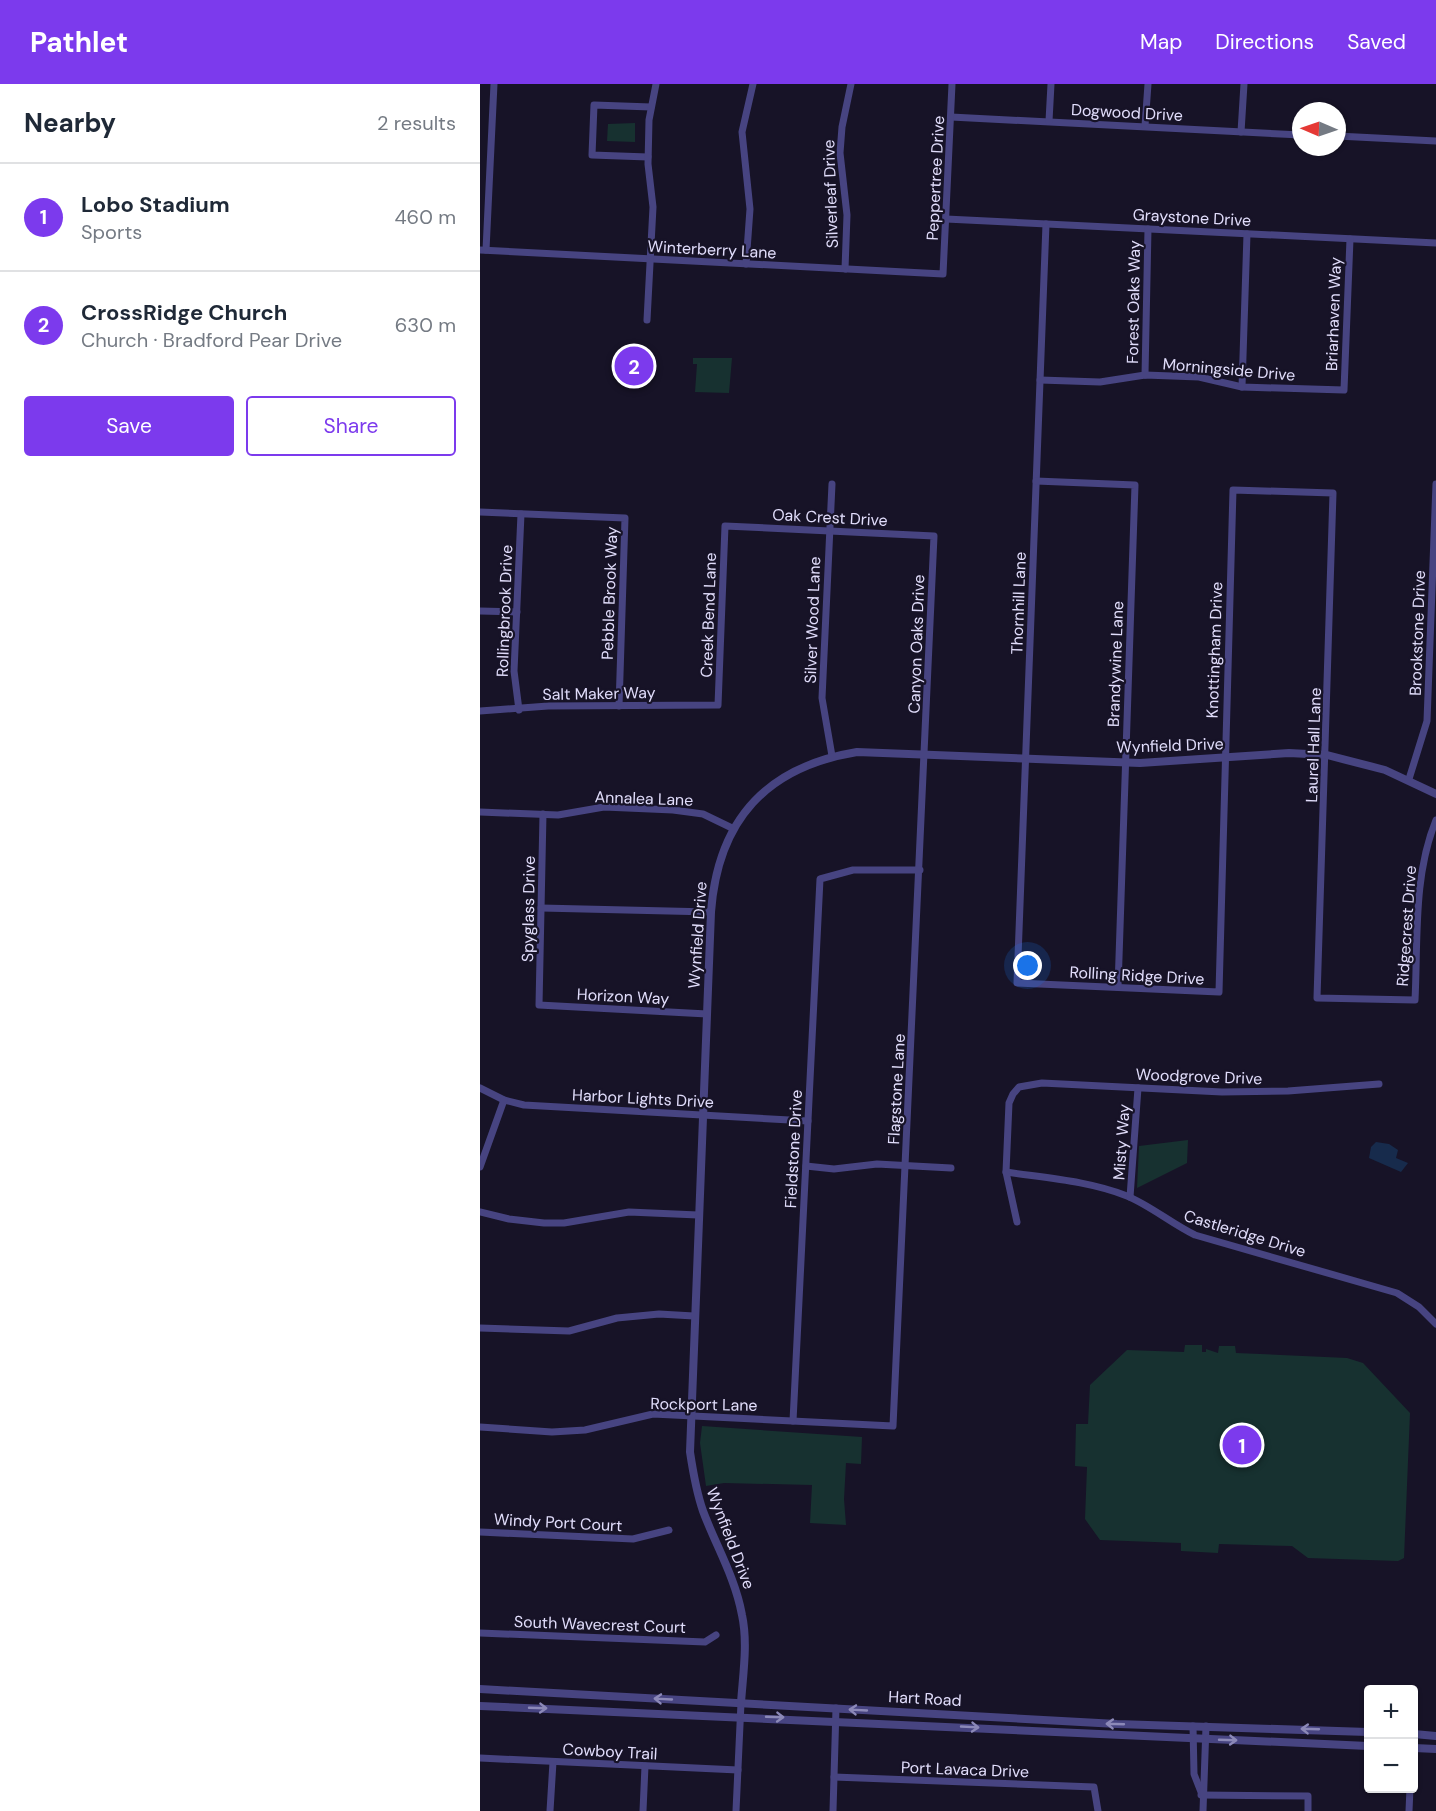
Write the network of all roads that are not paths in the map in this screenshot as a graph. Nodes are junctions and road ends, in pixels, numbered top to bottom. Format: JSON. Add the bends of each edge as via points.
{"nodes":[{"id":1,"x":494,"y":84,"type":"edge"},
{"id":2,"x":656,"y":84,"type":"edge"},
{"id":3,"x":753,"y":84,"type":"edge"},
{"id":4,"x":851,"y":84,"type":"edge"},
{"id":5,"x":952,"y":84,"type":"edge"},
{"id":6,"x":1051,"y":84,"type":"edge"},
{"id":7,"x":1148,"y":84,"type":"edge"},
{"id":8,"x":1244,"y":84,"type":"edge"},
{"id":9,"x":651,"y":107,"type":"junction"},
{"id":10,"x":951,"y":117,"type":"junction"},
{"id":11,"x":1049,"y":121,"type":"junction"},
{"id":12,"x":1145,"y":126,"type":"junction"},
{"id":13,"x":1241,"y":132,"type":"junction"},
{"id":14,"x":1292,"y":135,"type":"edge"},
{"id":15,"x":1346,"y":136,"type":"edge"},
{"id":16,"x":1436,"y":141,"type":"edge"},
{"id":17,"x":648,"y":157,"type":"junction"},
{"id":18,"x":946,"y":219,"type":"junction"},
{"id":19,"x":1046,"y":224,"type":"junction"},
{"id":20,"x":1148,"y":229,"type":"junction"},
{"id":21,"x":1247,"y":234,"type":"junction"},
{"id":22,"x":1350,"y":239,"type":"junction"},
{"id":23,"x":1436,"y":243,"type":"edge"},
{"id":24,"x":483,"y":250,"type":"edge"},
{"id":25,"x":651,"y":259,"type":"junction"},
{"id":26,"x":746,"y":264,"type":"junction"},
{"id":27,"x":845,"y":269,"type":"junction"},
{"id":28,"x":943,"y":274,"type":"joint"},
{"id":29,"x":648,"y":320,"type":"dead end"},
{"id":30,"x":1145,"y":375,"type":"junction"},
{"id":31,"x":1040,"y":380,"type":"junction"},
{"id":32,"x":1242,"y":387,"type":"junction"},
{"id":33,"x":1344,"y":390,"type":"joint"},
{"id":34,"x":1036,"y":481,"type":"junction"},
{"id":35,"x":832,"y":484,"type":"dead end"},
{"id":36,"x":1436,"y":484,"type":"edge"},
{"id":37,"x":1233,"y":490,"type":"joint"},
{"id":38,"x":480,"y":512,"type":"edge"},
{"id":39,"x":521,"y":514,"type":"junction"},
{"id":40,"x":725,"y":526,"type":"joint"},
{"id":41,"x":829,"y":531,"type":"junction"},
{"id":42,"x":934,"y":536,"type":"joint"},
{"id":43,"x":480,"y":611,"type":"edge"},
{"id":44,"x":517,"y":612,"type":"junction"},
{"id":45,"x":718,"y":705,"type":"joint"},
{"id":46,"x":619,"y":706,"type":"junction"},
{"id":47,"x":519,"y":710,"type":"junction"},
{"id":48,"x":480,"y":711,"type":"edge"},
{"id":49,"x":926,"y":754,"type":"junction"},
{"id":50,"x":1326,"y":755,"type":"junction"},
{"id":51,"x":832,"y":756,"type":"junction"},
{"id":52,"x":1026,"y":758,"type":"junction"},
{"id":53,"x":1224,"y":758,"type":"junction"},
{"id":54,"x":1126,"y":762,"type":"junction"},
{"id":55,"x":1408,"y":779,"type":"junction"},
{"id":56,"x":1436,"y":794,"type":"edge"},
{"id":57,"x":480,"y":812,"type":"edge"},
{"id":58,"x":543,"y":814,"type":"junction"},
{"id":59,"x":1436,"y":820,"type":"edge"},
{"id":60,"x":732,"y":828,"type":"junction"},
{"id":61,"x":920,"y":870,"type":"junction"},
{"id":62,"x":541,"y":908,"type":"junction"},
{"id":63,"x":711,"y":912,"type":"junction"},
{"id":64,"x":1017,"y":983,"type":"joint"},
{"id":65,"x":1118,"y":987,"type":"junction"},
{"id":66,"x":1220,"y":992,"type":"joint"},
{"id":67,"x":1415,"y":1000,"type":"joint"},
{"id":68,"x":539,"y":1005,"type":"joint"},
{"id":69,"x":707,"y":1014,"type":"junction"},
{"id":70,"x":1379,"y":1084,"type":"dead end"},
{"id":71,"x":480,"y":1088,"type":"edge"},
{"id":72,"x":1138,"y":1088,"type":"junction"},
{"id":73,"x":504,"y":1100,"type":"junction"},
{"id":74,"x":702,"y":1115,"type":"junction"},
{"id":75,"x":808,"y":1121,"type":"junction"},
{"id":76,"x":906,"y":1165,"type":"junction"},
{"id":77,"x":806,"y":1166,"type":"junction"},
{"id":78,"x":480,"y":1167,"type":"edge"},
{"id":79,"x":951,"y":1168,"type":"dead end"},
{"id":80,"x":1006,"y":1172,"type":"junction"},
{"id":81,"x":1130,"y":1197,"type":"junction"},
{"id":82,"x":480,"y":1212,"type":"edge"},
{"id":83,"x":698,"y":1215,"type":"junction"},
{"id":84,"x":1017,"y":1222,"type":"dead end"},
{"id":85,"x":694,"y":1316,"type":"junction"},
{"id":86,"x":1436,"y":1324,"type":"edge"},
{"id":87,"x":480,"y":1328,"type":"edge"},
{"id":88,"x":690,"y":1415,"type":"junction"},
{"id":89,"x":793,"y":1421,"type":"junction"},
{"id":90,"x":893,"y":1426,"type":"joint"},
{"id":91,"x":480,"y":1427,"type":"edge"},
{"id":92,"x":669,"y":1530,"type":"dead end"},
{"id":93,"x":480,"y":1532,"type":"edge"},
{"id":94,"x":480,"y":1633,"type":"edge"},
{"id":95,"x":716,"y":1635,"type":"dead end"},
{"id":96,"x":480,"y":1689,"type":"edge"},
{"id":97,"x":741,"y":1703,"type":"junction"},
{"id":98,"x":480,"y":1706,"type":"edge"},
{"id":99,"x":836,"y":1708,"type":"junction"},
{"id":100,"x":740,"y":1716,"type":"junction"},
{"id":101,"x":1011,"y":1718,"type":"junction"},
{"id":102,"x":835,"y":1720,"type":"junction"},
{"id":103,"x":1193,"y":1726,"type":"junction"},
{"id":104,"x":1206,"y":1726,"type":"junction"},
{"id":105,"x":1011,"y":1729,"type":"junction"},
{"id":106,"x":1364,"y":1732,"type":"edge"},
{"id":107,"x":1418,"y":1734,"type":"edge"},
{"id":108,"x":1436,"y":1736,"type":"edge"},
{"id":109,"x":1193,"y":1738,"type":"junction"},
{"id":110,"x":1205,"y":1739,"type":"junction"},
{"id":111,"x":1364,"y":1746,"type":"edge"},
{"id":112,"x":1418,"y":1748,"type":"edge"},
{"id":113,"x":1436,"y":1749,"type":"edge"},
{"id":114,"x":480,"y":1758,"type":"edge"},
{"id":115,"x":553,"y":1762,"type":"junction"},
{"id":116,"x":645,"y":1766,"type":"junction"},
{"id":117,"x":738,"y":1770,"type":"junction"},
{"id":118,"x":834,"y":1777,"type":"junction"},
{"id":119,"x":1410,"y":1793,"type":"edge"},
{"id":120,"x":1201,"y":1795,"type":"junction"},
{"id":121,"x":550,"y":1811,"type":"edge"},
{"id":122,"x":643,"y":1811,"type":"edge"},
{"id":123,"x":736,"y":1811,"type":"edge"},
{"id":124,"x":833,"y":1811,"type":"edge"},
{"id":125,"x":1098,"y":1811,"type":"edge"},
{"id":126,"x":1203,"y":1811,"type":"edge"},
{"id":127,"x":1308,"y":1811,"type":"edge"},
{"id":128,"x":1409,"y":1811,"type":"edge"}],
"edges":[{"from":1,"to":24,"type":"street"},
{"from":2,"to":9,"type":"street"},
{"from":3,"to":26,"type":"street","via":[[742,132],[750,209]]},
{"from":4,"to":27,"type":"street","name":"Silverleaf Drive","via":[[840,153],[847,215]]},
{"from":5,"to":10,"type":"street","name":"Peppertree Drive"},
{"from":6,"to":11,"type":"street"},
{"from":7,"to":12,"type":"street"},
{"from":8,"to":13,"type":"street"},
{"from":9,"to":17,"type":"street"},
{"from":9,"to":17,"type":"street","via":[[594,105],[592,155]]},
{"from":10,"to":11,"type":"street","name":"Dogwood Drive"},
{"from":10,"to":18,"type":"street","name":"Peppertree Drive"},
{"from":11,"to":12,"type":"street","name":"Dogwood Drive"},
{"from":12,"to":13,"type":"street","name":"Dogwood Drive"},
{"from":13,"to":14,"type":"street","name":"Dogwood Drive"},
{"from":15,"to":16,"type":"street"},
{"from":17,"to":25,"type":"street","via":[[653,207]]},
{"from":18,"to":19,"type":"street","name":"Graystone Drive"},
{"from":18,"to":28,"type":"street","name":"Peppertree Drive"},
{"from":19,"to":20,"type":"street","name":"Graystone Drive"},
{"from":19,"to":31,"type":"street","name":"Thornhill Lane"},
{"from":20,"to":21,"type":"street","name":"Graystone Drive"},
{"from":20,"to":30,"type":"street","name":"Forest Oaks Way"},
{"from":21,"to":22,"type":"street","name":"Graystone Drive"},
{"from":21,"to":32,"type":"street"},
{"from":22,"to":23,"type":"street","name":"Graystone Drive"},
{"from":22,"to":33,"type":"street","name":"Briarhaven Way"},
{"from":24,"to":25,"type":"street","name":"Winterberry Lane"},
{"from":25,"to":26,"type":"street","name":"Winterberry Lane"},
{"from":25,"to":29,"type":"street"},
{"from":26,"to":27,"type":"street","name":"Winterberry Lane"},
{"from":27,"to":28,"type":"street","name":"Winterberry Lane"},
{"from":30,"to":31,"type":"street","name":"Morningside Drive","via":[[1100,382]]},
{"from":30,"to":32,"type":"street","name":"Morningside Drive","via":[[1199,377]]},
{"from":31,"to":34,"type":"street","name":"Thornhill Lane"},
{"from":32,"to":33,"type":"street","name":"Morningside Drive"},
{"from":34,"to":52,"type":"street","name":"Thornhill Lane"},
{"from":34,"to":54,"type":"street","name":"Brandywine Lane","via":[[1135,485]]},
{"from":35,"to":41,"type":"street","name":"Silver Wood Lane"},
{"from":36,"to":55,"type":"street","name":"Brookstone Drive","via":[[1427,721]]},
{"from":37,"to":50,"type":"street","name":"Laurel Hall Lane","via":[[1333,493]]},
{"from":37,"to":53,"type":"street","name":"Knottingham Drive"},
{"from":38,"to":39,"type":"street"},
{"from":39,"to":44,"type":"street","name":"Rollingbrook Drive"},
{"from":39,"to":46,"type":"street","name":"Pebble Brook Way","via":[[625,518]]},
{"from":40,"to":41,"type":"street","name":"Oak Crest Drive"},
{"from":40,"to":45,"type":"street","name":"Creek Bend Lane"},
{"from":41,"to":42,"type":"street","name":"Oak Crest Drive"},
{"from":41,"to":51,"type":"street","name":"Silver Wood Lane","via":[[822,698]]},
{"from":42,"to":49,"type":"street","name":"Canyon Oaks Drive"},
{"from":43,"to":44,"type":"street"},
{"from":44,"to":47,"type":"street","name":"Rollingbrook Drive","via":[[514,671]]},
{"from":45,"to":46,"type":"street","name":"Salt Maker Way"},
{"from":46,"to":47,"type":"street","name":"Salt Maker Way"},
{"from":47,"to":48,"type":"street","name":"Salt Maker Way"},
{"from":49,"to":51,"type":"street","name":"Wynfield Drive","via":[[857,752]]},
{"from":49,"to":52,"type":"street","name":"Wynfield Drive"},
{"from":49,"to":61,"type":"street","name":"Flagstone Lane"},
{"from":50,"to":53,"type":"street","name":"Wynfield Drive","via":[[1289,753]]},
{"from":50,"to":55,"type":"street","name":"Wynfield Drive"},
{"from":50,"to":67,"type":"street","name":"Laurel Hall Lane","via":[[1317,998]]},
{"from":51,"to":60,"type":"street","name":"Wynfield Drive","via":[[800,768],[771,787]]},
{"from":52,"to":54,"type":"street","name":"Wynfield Drive"},
{"from":52,"to":64,"type":"street","name":"Thornhill Lane"},
{"from":53,"to":54,"type":"street","name":"Wynfield Drive"},
{"from":53,"to":66,"type":"street","name":"Knottingham Drive"},
{"from":54,"to":65,"type":"street","name":"Brandywine Lane"},
{"from":55,"to":56,"type":"street","name":"Wynfield Drive"},
{"from":57,"to":58,"type":"street","name":"Annalea Lane"},
{"from":58,"to":60,"type":"street","name":"Annalea Lane","via":[[604,807],[673,810],[703,814]]},
{"from":58,"to":62,"type":"street","name":"Spyglass Drive"},
{"from":59,"to":67,"type":"street","name":"Ridgecrest Drive","via":[[1421,877]]},
{"from":60,"to":63,"type":"street","name":"Wynfield Drive","via":[[719,860]]},
{"from":61,"to":75,"type":"street","name":"Fieldstone Drive","via":[[853,870],[820,879]]},
{"from":61,"to":76,"type":"street","name":"Flagstone Lane"},
{"from":62,"to":63,"type":"street"},
{"from":62,"to":68,"type":"street","name":"Spyglass Drive"},
{"from":63,"to":69,"type":"street","name":"Wynfield Drive"},
{"from":64,"to":65,"type":"street","name":"Rolling Ridge Drive"},
{"from":65,"to":66,"type":"street","name":"Rolling Ridge Drive"},
{"from":68,"to":69,"type":"street","name":"Horizon Way"},
{"from":69,"to":74,"type":"street","name":"Wynfield Drive"},
{"from":70,"to":72,"type":"street","name":"Woodgrove Drive","via":[[1253,1092]]},
{"from":71,"to":73,"type":"street","name":"Harbor Lights Drive"},
{"from":72,"to":80,"type":"street","name":"Woodgrove Drive","via":[[1042,1083],[1020,1087],[1009,1103]]},
{"from":72,"to":81,"type":"street","name":"Misty Way"},
{"from":73,"to":74,"type":"street","name":"Harbor Lights Drive","via":[[524,1105]]},
{"from":73,"to":78,"type":"street"},
{"from":74,"to":75,"type":"street","name":"Harbor Lights Drive"},
{"from":74,"to":83,"type":"street","name":"Wynfield Drive"},
{"from":75,"to":77,"type":"street","name":"Fieldstone Drive"},
{"from":76,"to":77,"type":"street"},
{"from":76,"to":79,"type":"street"},
{"from":76,"to":90,"type":"street","name":"Flagstone Lane"},
{"from":77,"to":89,"type":"street","name":"Fieldstone Drive"},
{"from":80,"to":81,"type":"street","name":"Castleridge Drive","via":[[1095,1186]]},
{"from":80,"to":84,"type":"street"},
{"from":81,"to":86,"type":"street","name":"Castleridge Drive","via":[[1195,1234],[1397,1293]]},
{"from":82,"to":83,"type":"street","via":[[544,1223],[629,1212]]},
{"from":83,"to":85,"type":"street","name":"Wynfield Drive"},
{"from":85,"to":87,"type":"street","via":[[617,1318],[569,1331]]},
{"from":85,"to":88,"type":"street","name":"Wynfield Drive"},
{"from":88,"to":89,"type":"street","name":"Rockport Lane"},
{"from":88,"to":91,"type":"street","name":"Rockport Lane","via":[[653,1414],[585,1430],[552,1432]]},
{"from":88,"to":97,"type":"street","name":"Wynfield Drive","via":[[695,1486],[734,1582],[742,1616],[745,1652]]},
{"from":89,"to":90,"type":"street","name":"Rockport Lane"},
{"from":92,"to":93,"type":"street","name":"Windy Port Court","via":[[633,1539]]},
{"from":94,"to":95,"type":"street","name":"South Wavecrest Court","via":[[705,1642]]},
{"from":97,"to":96,"type":"street","name":"Hart Road","one_way":true},
{"from":97,"to":99,"type":"street","name":"Hart Road"},
{"from":97,"to":100,"type":"street"},
{"from":98,"to":100,"type":"street","name":"Hart Road","one_way":true},
{"from":101,"to":99,"type":"street","name":"Hart Road","one_way":true},
{"from":99,"to":102,"type":"street"},
{"from":100,"to":102,"type":"street","name":"Hart Road","one_way":true},
{"from":100,"to":117,"type":"street"},
{"from":103,"to":101,"type":"street","name":"Hart Road","one_way":true},
{"from":101,"to":105,"type":"street"},
{"from":102,"to":105,"type":"street","name":"Hart Road","one_way":true},
{"from":102,"to":118,"type":"street"},
{"from":103,"to":104,"type":"street","name":"Hart Road"},
{"from":103,"to":109,"type":"street"},
{"from":106,"to":104,"type":"street","name":"Hart Road","one_way":true},
{"from":104,"to":110,"type":"street"},
{"from":105,"to":109,"type":"street","name":"Hart Road"},
{"from":107,"to":108,"type":"street"},
{"from":109,"to":110,"type":"street","name":"Hart Road"},
{"from":109,"to":120,"type":"street","via":[[1194,1774]]},
{"from":110,"to":111,"type":"street","name":"Hart Road","one_way":true},
{"from":110,"to":120,"type":"street"},
{"from":112,"to":113,"type":"street"},
{"from":114,"to":115,"type":"street","name":"Cowboy Trail"},
{"from":115,"to":116,"type":"street","name":"Cowboy Trail"},
{"from":115,"to":121,"type":"street"},
{"from":116,"to":117,"type":"street","name":"Cowboy Trail"},
{"from":116,"to":122,"type":"street"},
{"from":117,"to":123,"type":"street"},
{"from":118,"to":124,"type":"street"},
{"from":118,"to":125,"type":"street","name":"Port Lavaca Drive","via":[[1094,1787]]},
{"from":119,"to":128,"type":"street"},
{"from":120,"to":126,"type":"street"},
{"from":120,"to":127,"type":"street","via":[[1308,1796]]}]}
